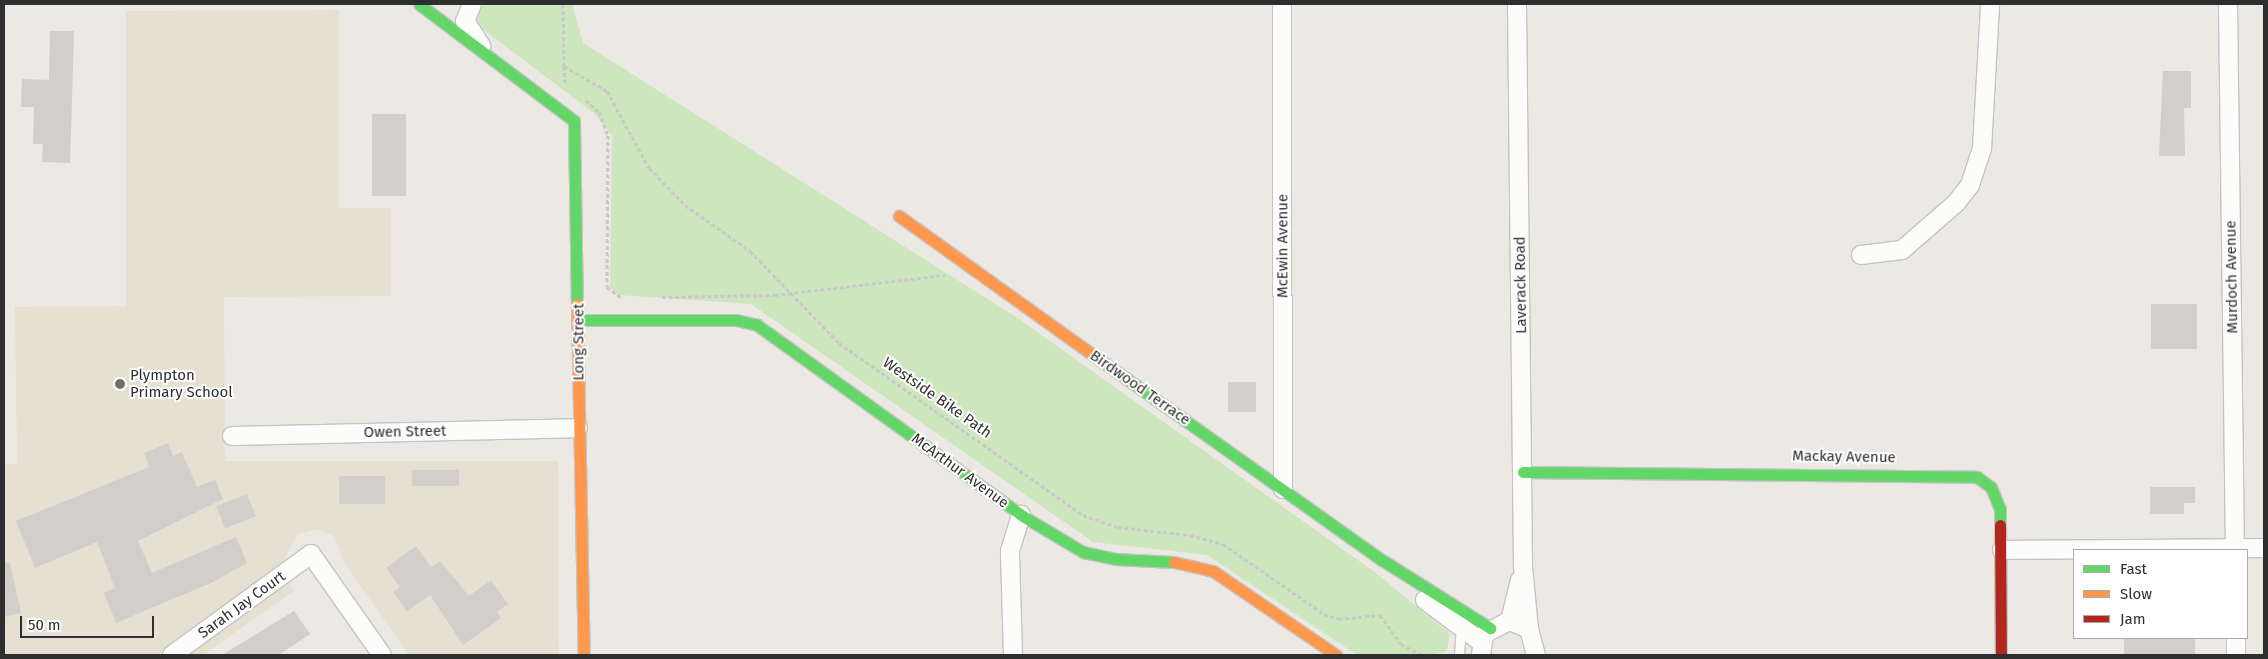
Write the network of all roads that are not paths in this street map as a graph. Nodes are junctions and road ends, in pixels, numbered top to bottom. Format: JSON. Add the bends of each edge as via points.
{"nodes":[{"id":1,"x":419,"y":4,"type":"edge"},
{"id":2,"x":472,"y":4,"type":"edge"},
{"id":3,"x":1282,"y":4,"type":"edge"},
{"id":4,"x":1516,"y":4,"type":"edge"},
{"id":5,"x":1990,"y":4,"type":"edge"},
{"id":6,"x":2228,"y":4,"type":"edge"},
{"id":7,"x":502,"y":64,"type":"junction"},
{"id":8,"x":899,"y":216,"type":"dead end"},
{"id":9,"x":1861,"y":255,"type":"dead end"},
{"id":10,"x":579,"y":320,"type":"junction"},
{"id":11,"x":578,"y":428,"type":"junction"},
{"id":12,"x":232,"y":436,"type":"dead end"},
{"id":13,"x":1523,"y":472,"type":"junction"},
{"id":14,"x":1283,"y":488,"type":"junction"},
{"id":15,"x":1021,"y":515,"type":"junction"},
{"id":16,"x":2264,"y":548,"type":"edge"},
{"id":17,"x":2235,"y":549,"type":"edge"},
{"id":18,"x":2002,"y":550,"type":"junction"},
{"id":19,"x":2073,"y":550,"type":"edge"},
{"id":20,"x":1382,"y":560,"type":"junction"},
{"id":21,"x":1523,"y":567,"type":"junction"},
{"id":22,"x":1510,"y":621,"type":"junction"},
{"id":23,"x":1461,"y":626,"type":"junction"},
{"id":24,"x":1529,"y":629,"type":"junction"},
{"id":25,"x":2236,"y":639,"type":"edge"},
{"id":26,"x":1481,"y":646,"type":"edge"},
{"id":27,"x":1538,"y":654,"type":"edge"},
{"id":28,"x":172,"y":655,"type":"edge"},
{"id":29,"x":382,"y":655,"type":"edge"},
{"id":30,"x":584,"y":655,"type":"edge"},
{"id":31,"x":1013,"y":655,"type":"edge"},
{"id":32,"x":1336,"y":655,"type":"edge"},
{"id":33,"x":1459,"y":655,"type":"edge"},
{"id":34,"x":2001,"y":655,"type":"edge"},
{"id":35,"x":2236,"y":655,"type":"edge"}],
"edges":[{"from":1,"to":7,"type":"street","name":"Long Street","via":[[471,47]]},
{"from":2,"to":7,"type":"street","name":"Long Street","via":[[465,21],[468,32]]},
{"from":3,"to":14,"type":"street","name":"McEwin Avenue"},
{"from":4,"to":13,"type":"street","name":"Laverack Road"},
{"from":5,"to":9,"type":"street","via":[[1982,149],[1970,184],[1956,203],[1902,250]]},
{"from":6,"to":17,"type":"street","name":"Murdoch Avenue"},
{"from":7,"to":10,"type":"street","name":"Long Street","via":[[574,121]]},
{"from":8,"to":14,"type":"street","name":"Birdwood Terrace","via":[[961,263]]},
{"from":10,"to":11,"type":"street","name":"Long Street"},
{"from":10,"to":15,"type":"street","name":"McArthur Avenue","via":[[736,320],[757,325]]},
{"from":11,"to":12,"type":"street","name":"Owen Street"},
{"from":11,"to":30,"type":"street","name":"Long Street"},
{"from":13,"to":18,"type":"street","name":"Mackay Avenue","via":[[1966,474],[1990,487],[2000,509]]},
{"from":13,"to":21,"type":"street","name":"Laverack Road"},
{"from":14,"to":20,"type":"street","name":"Birdwood Terrace"},
{"from":15,"to":31,"type":"street","via":[[1010,551]]},
{"from":15,"to":32,"type":"street","name":"McArthur Avenue","via":[[1083,552],[1115,559],[1184,562],[1214,571]]},
{"from":16,"to":17,"type":"street"},
{"from":18,"to":19,"type":"street"},
{"from":18,"to":34,"type":"street","name":"Mackay Avenue"},
{"from":20,"to":23,"type":"street","name":"Birdwood Terrace","via":[[1407,586]]},
{"from":20,"to":26,"type":"street","name":"Birdwood Terrace"},
{"from":21,"to":22,"type":"street","name":"Laverack Road"},
{"from":21,"to":24,"type":"street","name":"Laverack Road"},
{"from":22,"to":24,"type":"street"},
{"from":22,"to":26,"type":"street"},
{"from":23,"to":26,"type":"street","name":"Birdwood Terrace"},
{"from":23,"to":33,"type":"lane"},
{"from":24,"to":27,"type":"street","name":"Laverack Road"},
{"from":25,"to":35,"type":"street"},
{"from":28,"to":29,"type":"street","name":"Sarah Jay Court","via":[[311,554]]}]}
